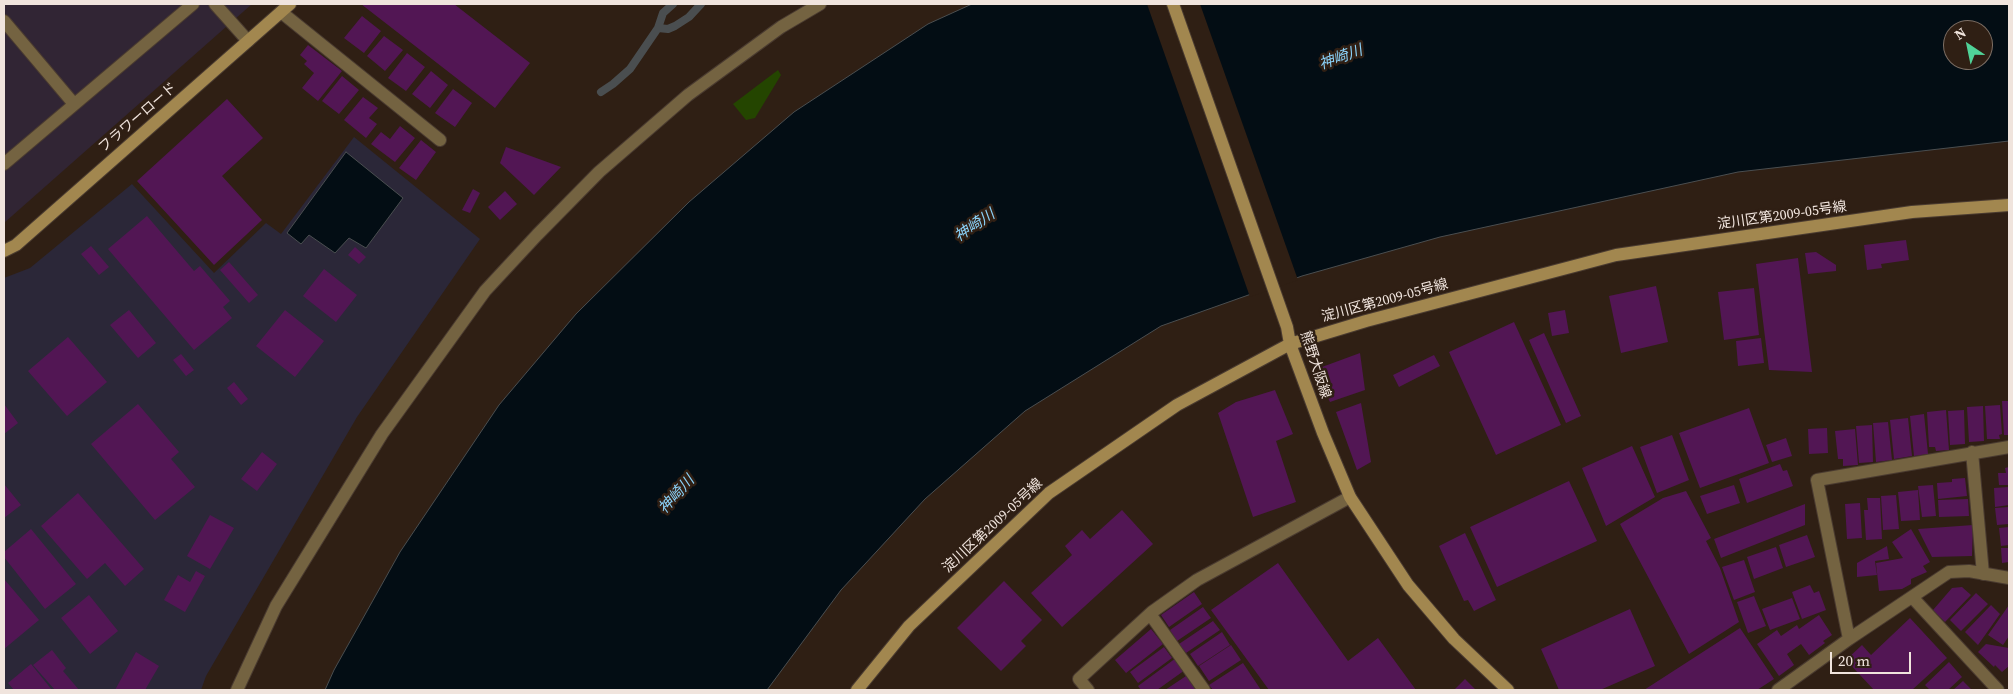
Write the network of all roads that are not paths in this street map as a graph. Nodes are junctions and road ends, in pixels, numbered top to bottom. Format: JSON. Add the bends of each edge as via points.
{"nodes":[{"id":1,"x":193,"y":4,"type":"edge"},
{"id":2,"x":215,"y":4,"type":"edge"},
{"id":3,"x":820,"y":4,"type":"edge"},
{"id":4,"x":1173,"y":4,"type":"edge"},
{"id":5,"x":286,"y":8,"type":"edge"},
{"id":6,"x":4,"y":21,"type":"edge"},
{"id":7,"x":248,"y":41,"type":"junction"},
{"id":8,"x":74,"y":104,"type":"junction"},
{"id":9,"x":440,"y":140,"type":"dead end"},
{"id":10,"x":4,"y":164,"type":"edge"},
{"id":11,"x":2009,"y":205,"type":"edge"},
{"id":12,"x":4,"y":250,"type":"edge"},
{"id":13,"x":1290,"y":344,"type":"junction"},
{"id":14,"x":2009,"y":447,"type":"edge"},
{"id":15,"x":1972,"y":452,"type":"junction"},
{"id":16,"x":1350,"y":496,"type":"junction"},
{"id":17,"x":1983,"y":574,"type":"junction"},
{"id":18,"x":2009,"y":578,"type":"edge"},
{"id":19,"x":1912,"y":597,"type":"junction"},
{"id":20,"x":1150,"y":614,"type":"junction"},
{"id":21,"x":1849,"y":639,"type":"junction"},
{"id":22,"x":237,"y":690,"type":"edge"},
{"id":23,"x":857,"y":690,"type":"edge"},
{"id":24,"x":1088,"y":690,"type":"edge"},
{"id":25,"x":1204,"y":690,"type":"edge"},
{"id":26,"x":1508,"y":690,"type":"edge"},
{"id":27,"x":1778,"y":690,"type":"edge"},
{"id":28,"x":1998,"y":690,"type":"edge"}],
"edges":[{"from":1,"to":8,"type":"street"},
{"from":2,"to":7,"type":"street"},
{"from":3,"to":22,"type":"street","via":[[781,27],[688,95],[599,172],[485,291],[382,434],[276,606]]},
{"from":4,"to":13,"type":"street","name":"熊野大阪線","via":[[1288,328]]},
{"from":5,"to":7,"type":"street","name":"フラワーロード"},
{"from":5,"to":9,"type":"street"},
{"from":6,"to":8,"type":"street"},
{"from":7,"to":12,"type":"street","name":"フラワーロード","via":[[16,245]]},
{"from":8,"to":10,"type":"street"},
{"from":11,"to":13,"type":"street","name":"淀川区第2009-05号線","via":[[1912,212],[1616,255]]},
{"from":13,"to":16,"type":"street","name":"熊野大阪線"},
{"from":13,"to":23,"type":"street","name":"淀川区第2009-05号線","via":[[1177,405],[1049,493],[909,626]]},
{"from":14,"to":15,"type":"street"},
{"from":15,"to":17,"type":"street"},
{"from":15,"to":21,"type":"street","via":[[1817,480]]},
{"from":16,"to":20,"type":"street","via":[[1197,580]]},
{"from":16,"to":26,"type":"street","name":"熊野大阪線","via":[[1408,585],[1454,639]]},
{"from":17,"to":18,"type":"street"},
{"from":17,"to":19,"type":"street","via":[[1949,572]]},
{"from":19,"to":21,"type":"street"},
{"from":19,"to":28,"type":"street"},
{"from":20,"to":24,"type":"street","via":[[1079,679]]},
{"from":20,"to":25,"type":"street"},
{"from":21,"to":27,"type":"street"}]}
